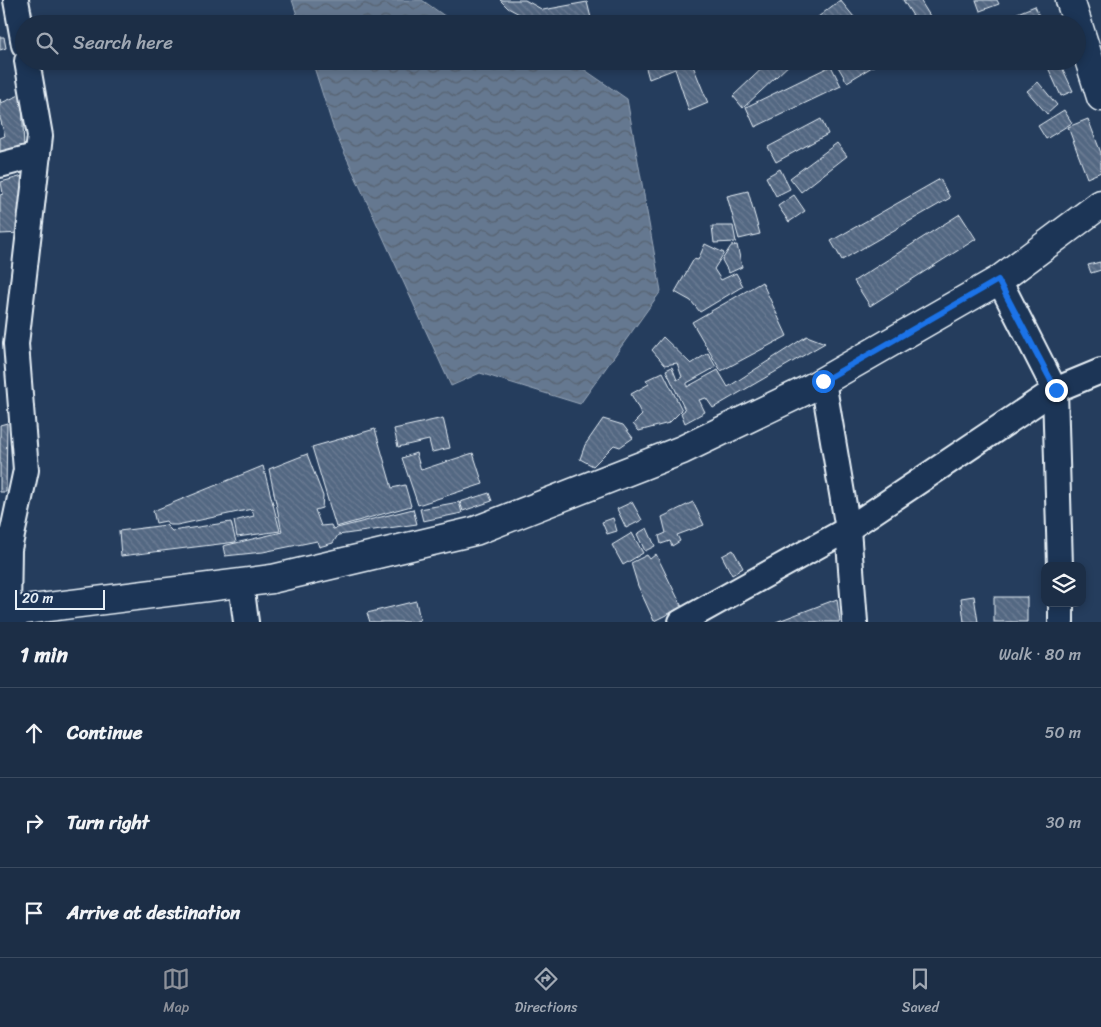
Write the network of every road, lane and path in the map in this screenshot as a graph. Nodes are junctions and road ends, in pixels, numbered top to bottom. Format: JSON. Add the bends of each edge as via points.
{"nodes":[{"id":1,"x":16,"y":0,"type":"edge"},
{"id":2,"x":19,"y":15,"type":"edge"},
{"id":3,"x":1086,"y":45,"type":"edge"},
{"id":4,"x":29,"y":70,"type":"edge"},
{"id":5,"x":1101,"y":97,"type":"edge"},
{"id":6,"x":38,"y":155,"type":"junction"},
{"id":7,"x":0,"y":165,"type":"edge"},
{"id":8,"x":1101,"y":204,"type":"edge"},
{"id":9,"x":998,"y":280,"type":"junction"},
{"id":10,"x":1101,"y":371,"type":"edge"},
{"id":11,"x":823,"y":381,"type":"junction"},
{"id":12,"x":1056,"y":390,"type":"junction"},
{"id":13,"x":848,"y":528,"type":"junction"},
{"id":14,"x":1060,"y":562,"type":"edge"},
{"id":15,"x":241,"y":583,"type":"junction"},
{"id":16,"x":1061,"y":607,"type":"edge"},
{"id":17,"x":4,"y":612,"type":"edge"},
{"id":18,"x":246,"y":622,"type":"edge"},
{"id":19,"x":681,"y":622,"type":"edge"},
{"id":20,"x":856,"y":622,"type":"edge"},
{"id":21,"x":1061,"y":622,"type":"edge"}],
"edges":[{"from":1,"to":2,"type":"street"},
{"from":3,"to":5,"type":"main road"},
{"from":4,"to":6,"type":"street","via":[[40,136]]},
{"from":6,"to":7,"type":"street"},
{"from":6,"to":17,"type":"street","via":[[16,344],[26,470],[9,549]]},
{"from":8,"to":9,"type":"main road"},
{"from":9,"to":11,"type":"main road"},
{"from":9,"to":12,"type":"street"},
{"from":10,"to":12,"type":"street"},
{"from":11,"to":13,"type":"street"},
{"from":11,"to":15,"type":"main road","via":[[682,450],[475,530],[272,579]]},
{"from":12,"to":13,"type":"street"},
{"from":12,"to":14,"type":"street"},
{"from":13,"to":19,"type":"street"},
{"from":13,"to":20,"type":"street"},
{"from":15,"to":17,"type":"main road"},
{"from":15,"to":18,"type":"street"},
{"from":16,"to":21,"type":"street"}]}
